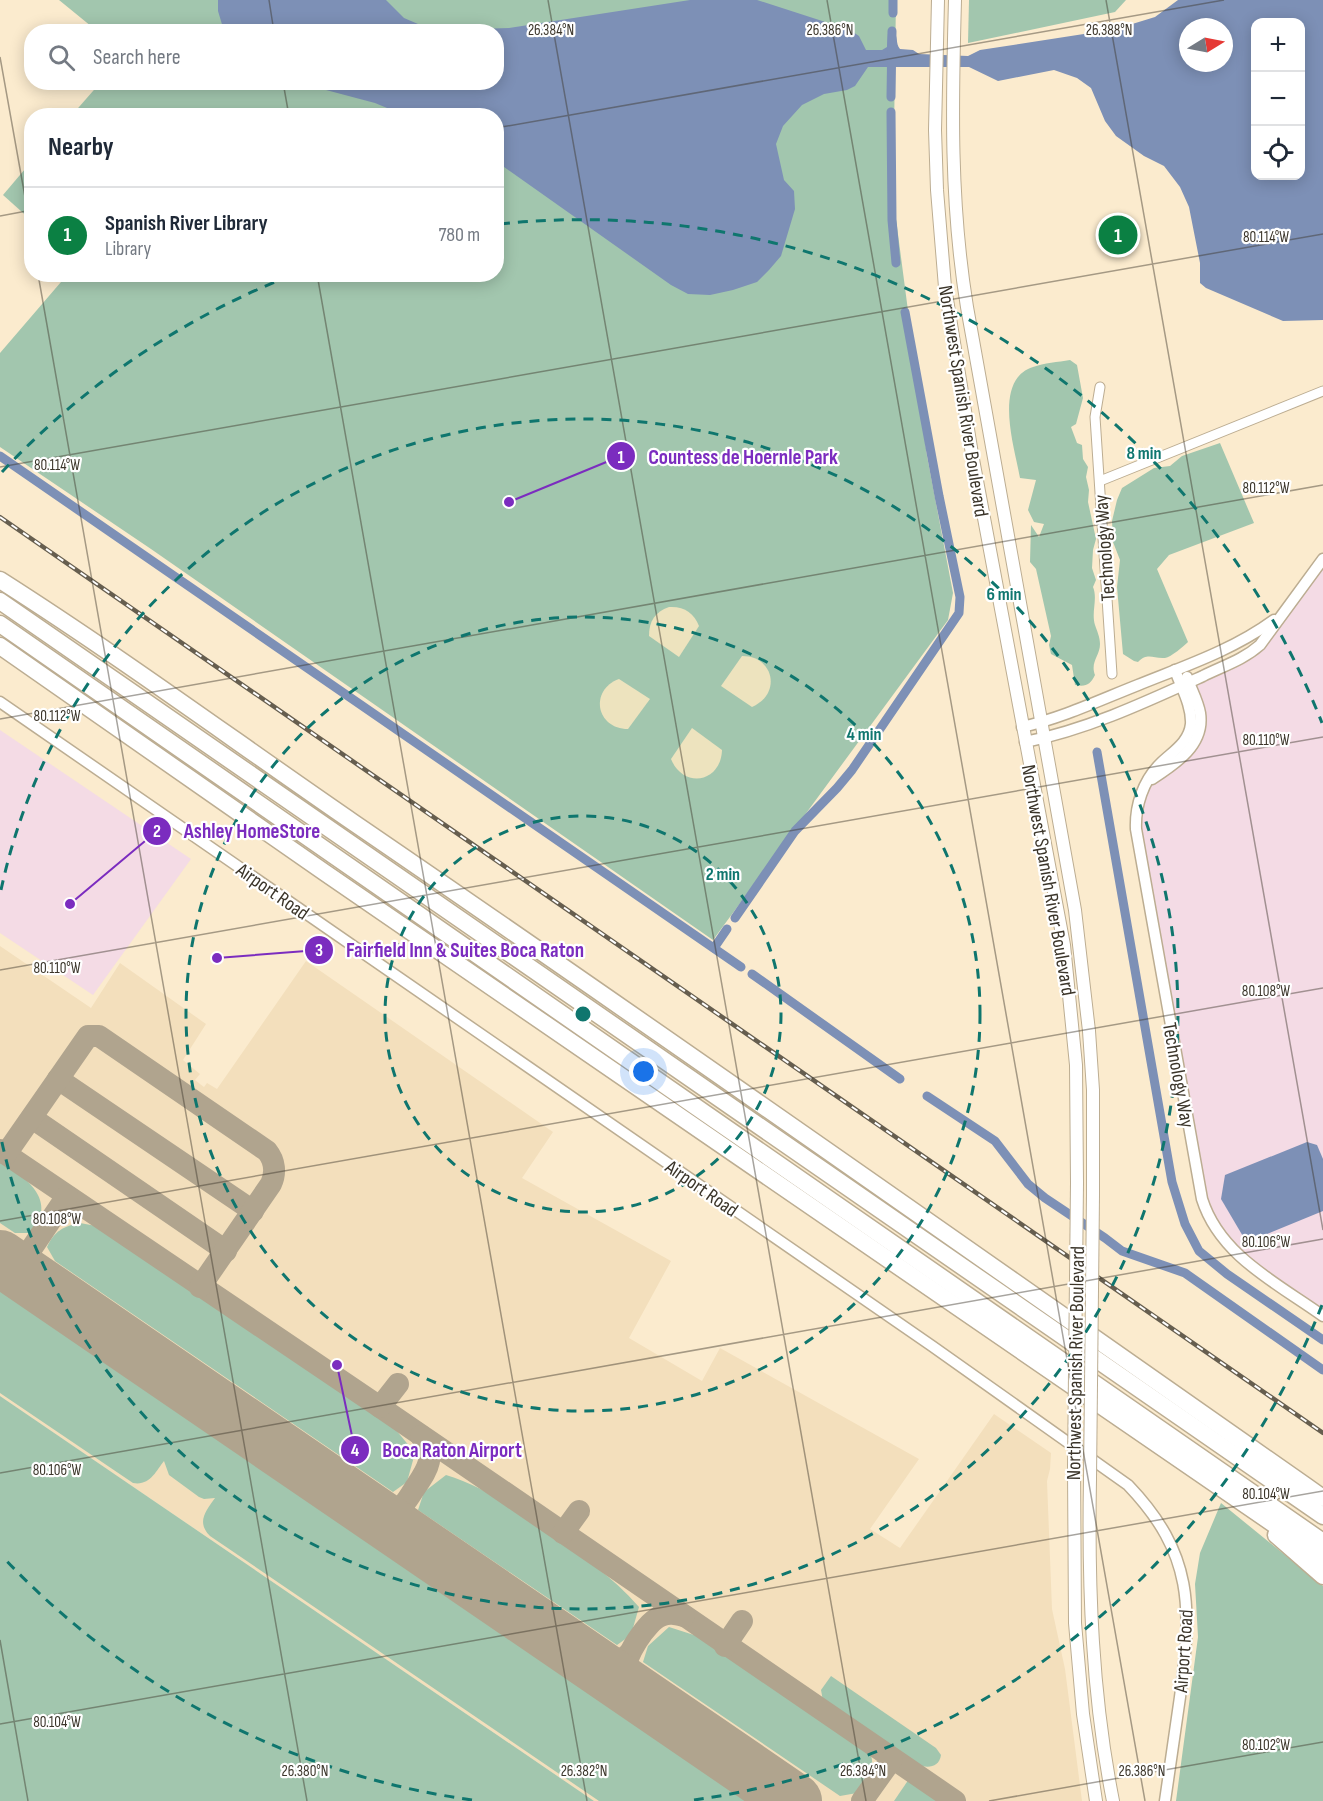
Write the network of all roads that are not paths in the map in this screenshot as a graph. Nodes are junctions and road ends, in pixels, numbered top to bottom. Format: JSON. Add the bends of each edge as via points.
{"nodes":[{"id":1,"x":938,"y":0,"type":"edge"},
{"id":2,"x":955,"y":0,"type":"edge"},
{"id":3,"x":961,"y":271,"type":"junction"},
{"id":4,"x":943,"y":274,"type":"junction"},
{"id":5,"x":963,"y":285,"type":"junction"},
{"id":6,"x":945,"y":287,"type":"junction"},
{"id":7,"x":1100,"y":387,"type":"dead end"},
{"id":8,"x":1323,"y":391,"type":"edge"},
{"id":9,"x":1100,"y":481,"type":"junction"},
{"id":10,"x":1323,"y":559,"type":"edge"},
{"id":11,"x":0,"y":580,"type":"edge"},
{"id":12,"x":0,"y":601,"type":"edge"},
{"id":13,"x":1284,"y":613,"type":"junction"},
{"id":14,"x":0,"y":624,"type":"edge"},
{"id":15,"x":0,"y":646,"type":"edge"},
{"id":16,"x":1179,"y":669,"type":"junction"},
{"id":17,"x":1112,"y":674,"type":"dead end"},
{"id":18,"x":1185,"y":685,"type":"junction"},
{"id":19,"x":0,"y":702,"type":"edge"},
{"id":20,"x":1042,"y":722,"type":"junction"},
{"id":21,"x":1022,"y":727,"type":"junction"},
{"id":22,"x":1045,"y":738,"type":"junction"},
{"id":23,"x":1025,"y":742,"type":"junction"},
{"id":24,"x":324,"y":872,"type":"junction"},
{"id":25,"x":452,"y":937,"type":"junction"},
{"id":26,"x":555,"y":961,"type":"junction"},
{"id":27,"x":641,"y":1045,"type":"junction"},
{"id":28,"x":1323,"y":1316,"type":"edge"},
{"id":29,"x":1236,"y":1498,"type":"junction"},
{"id":30,"x":1323,"y":1498,"type":"edge"},
{"id":31,"x":1323,"y":1516,"type":"edge"},
{"id":32,"x":1323,"y":1542,"type":"edge"},
{"id":33,"x":1323,"y":1558,"type":"edge"},
{"id":34,"x":1323,"y":1576,"type":"edge"},
{"id":35,"x":1096,"y":1801,"type":"edge"},
{"id":36,"x":1113,"y":1801,"type":"edge"},
{"id":37,"x":1166,"y":1801,"type":"edge"}],
"edges":[{"from":1,"to":4,"type":"main road","name":"Northwest Spanish River Boulevard","via":[[936,158]]},
{"from":2,"to":3,"type":"main road","name":"Northwest Spanish River Boulevard","via":[[953,192]]},
{"from":3,"to":4,"type":"main road"},
{"from":3,"to":5,"type":"main road","name":"Northwest Spanish River Boulevard"},
{"from":4,"to":6,"type":"main road","name":"Northwest Spanish River Boulevard"},
{"from":5,"to":6,"type":"main road"},
{"from":5,"to":20,"type":"main road","name":"Northwest Spanish River Boulevard"},
{"from":6,"to":21,"type":"main road","name":"Northwest Spanish River Boulevard"},
{"from":7,"to":9,"type":"street","name":"Technology Way","via":[[1095,417]]},
{"from":8,"to":9,"type":"street"},
{"from":9,"to":17,"type":"street","name":"Technology Way"},
{"from":10,"to":13,"type":"street"},
{"from":11,"to":26,"type":"highway"},
{"from":12,"to":27,"type":"highway"},
{"from":13,"to":16,"type":"street","via":[[1249,637]]},
{"from":13,"to":18,"type":"street","via":[[1260,645],[1248,654]]},
{"from":14,"to":25,"type":"highway"},
{"from":15,"to":24,"type":"highway"},
{"from":16,"to":18,"type":"street","name":"Technology Way"},
{"from":16,"to":20,"type":"street"},
{"from":18,"to":22,"type":"street"},
{"from":18,"to":28,"type":"street","name":"Technology Way","via":[[1200,713],[1198,735],[1187,752],[1147,783],[1137,807],[1137,837],[1202,1199],[1212,1225],[1231,1250]]},
{"from":19,"to":37,"type":"street","name":"Airport Road","via":[[1128,1485],[1163,1530],[1177,1561],[1186,1598],[1186,1650]]},
{"from":20,"to":21,"type":"street"},
{"from":20,"to":22,"type":"main road","name":"Northwest Spanish River Boulevard"},
{"from":21,"to":23,"type":"main road","name":"Northwest Spanish River Boulevard"},
{"from":22,"to":23,"type":"street"},
{"from":22,"to":36,"type":"main road","name":"Northwest Spanish River Boulevard","bridge":true,"via":[[1084,972],[1093,1090],[1089,1570],[1093,1661]]},
{"from":23,"to":35,"type":"main road","name":"Northwest Spanish River Boulevard","bridge":true,"via":[[1054,885],[1068,974],[1076,1065],[1075,1623]]},
{"from":24,"to":25,"type":"highway"},
{"from":24,"to":29,"type":"highway"},
{"from":25,"to":32,"type":"highway"},
{"from":26,"to":27,"type":"highway"},
{"from":26,"to":30,"type":"highway"},
{"from":27,"to":31,"type":"highway"},
{"from":29,"to":33,"type":"highway"},
{"from":29,"to":34,"type":"highway"}]}
